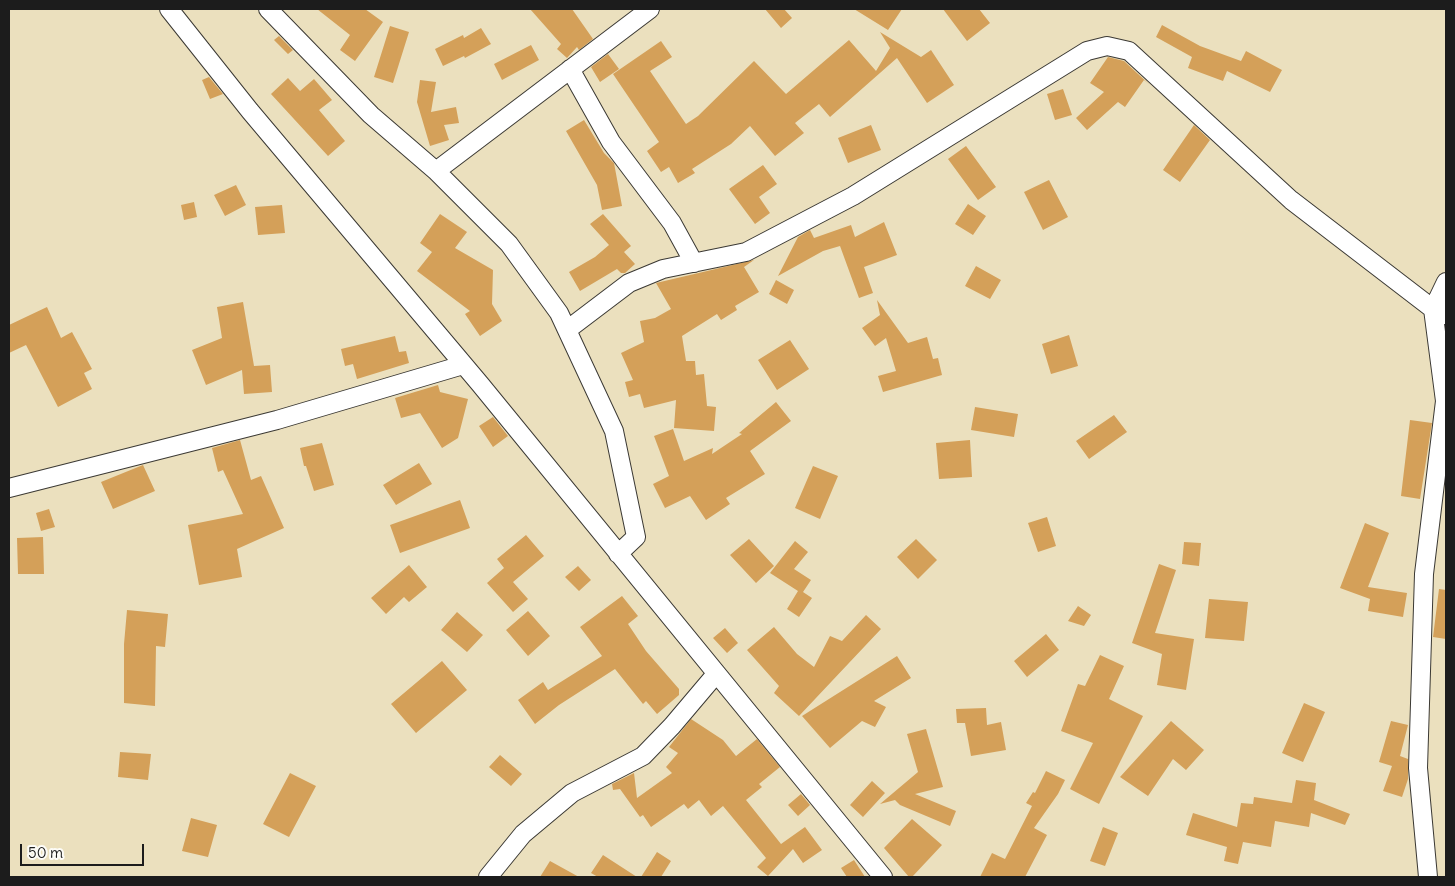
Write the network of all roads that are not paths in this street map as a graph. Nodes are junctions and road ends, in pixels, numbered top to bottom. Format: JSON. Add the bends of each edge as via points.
{"nodes":[{"id":1,"x":169,"y":9,"type":"edge"},
{"id":2,"x":268,"y":9,"type":"edge"},
{"id":3,"x":650,"y":9,"type":"edge"},
{"id":4,"x":570,"y":69,"type":"junction"},
{"id":5,"x":436,"y":171,"type":"junction"},
{"id":6,"x":694,"y":263,"type":"junction"},
{"id":7,"x":1446,"y":282,"type":"edge"},
{"id":8,"x":1440,"y":312,"type":"edge"},
{"id":9,"x":567,"y":330,"type":"junction"},
{"id":10,"x":463,"y":365,"type":"junction"},
{"id":11,"x":9,"y":488,"type":"edge"},
{"id":12,"x":618,"y":554,"type":"junction"},
{"id":13,"x":716,"y":674,"type":"junction"},
{"id":14,"x":488,"y":877,"type":"edge"},
{"id":15,"x":883,"y":877,"type":"edge"},
{"id":16,"x":1428,"y":877,"type":"edge"}],
"edges":[{"from":1,"to":10,"type":"street"},
{"from":2,"to":5,"type":"street","via":[[371,115]]},
{"from":3,"to":4,"type":"street"},
{"from":4,"to":5,"type":"street"},
{"from":4,"to":6,"type":"street","via":[[611,142],[672,223]]},
{"from":5,"to":9,"type":"street","via":[[509,244]]},
{"from":6,"to":8,"type":"street","via":[[746,252],[853,196],[1087,51],[1107,46],[1129,52],[1291,200]]},
{"from":6,"to":9,"type":"street","via":[[664,269],[629,283]]},
{"from":7,"to":8,"type":"street"},
{"from":8,"to":16,"type":"street","via":[[1445,401],[1424,574],[1418,768]]},
{"from":9,"to":12,"type":"street","via":[[614,431],[636,536]]},
{"from":10,"to":11,"type":"street","via":[[277,420]]},
{"from":10,"to":12,"type":"street"},
{"from":12,"to":13,"type":"street"},
{"from":13,"to":14,"type":"street","via":[[642,756],[572,793],[523,834]]},
{"from":13,"to":15,"type":"street"}]}
